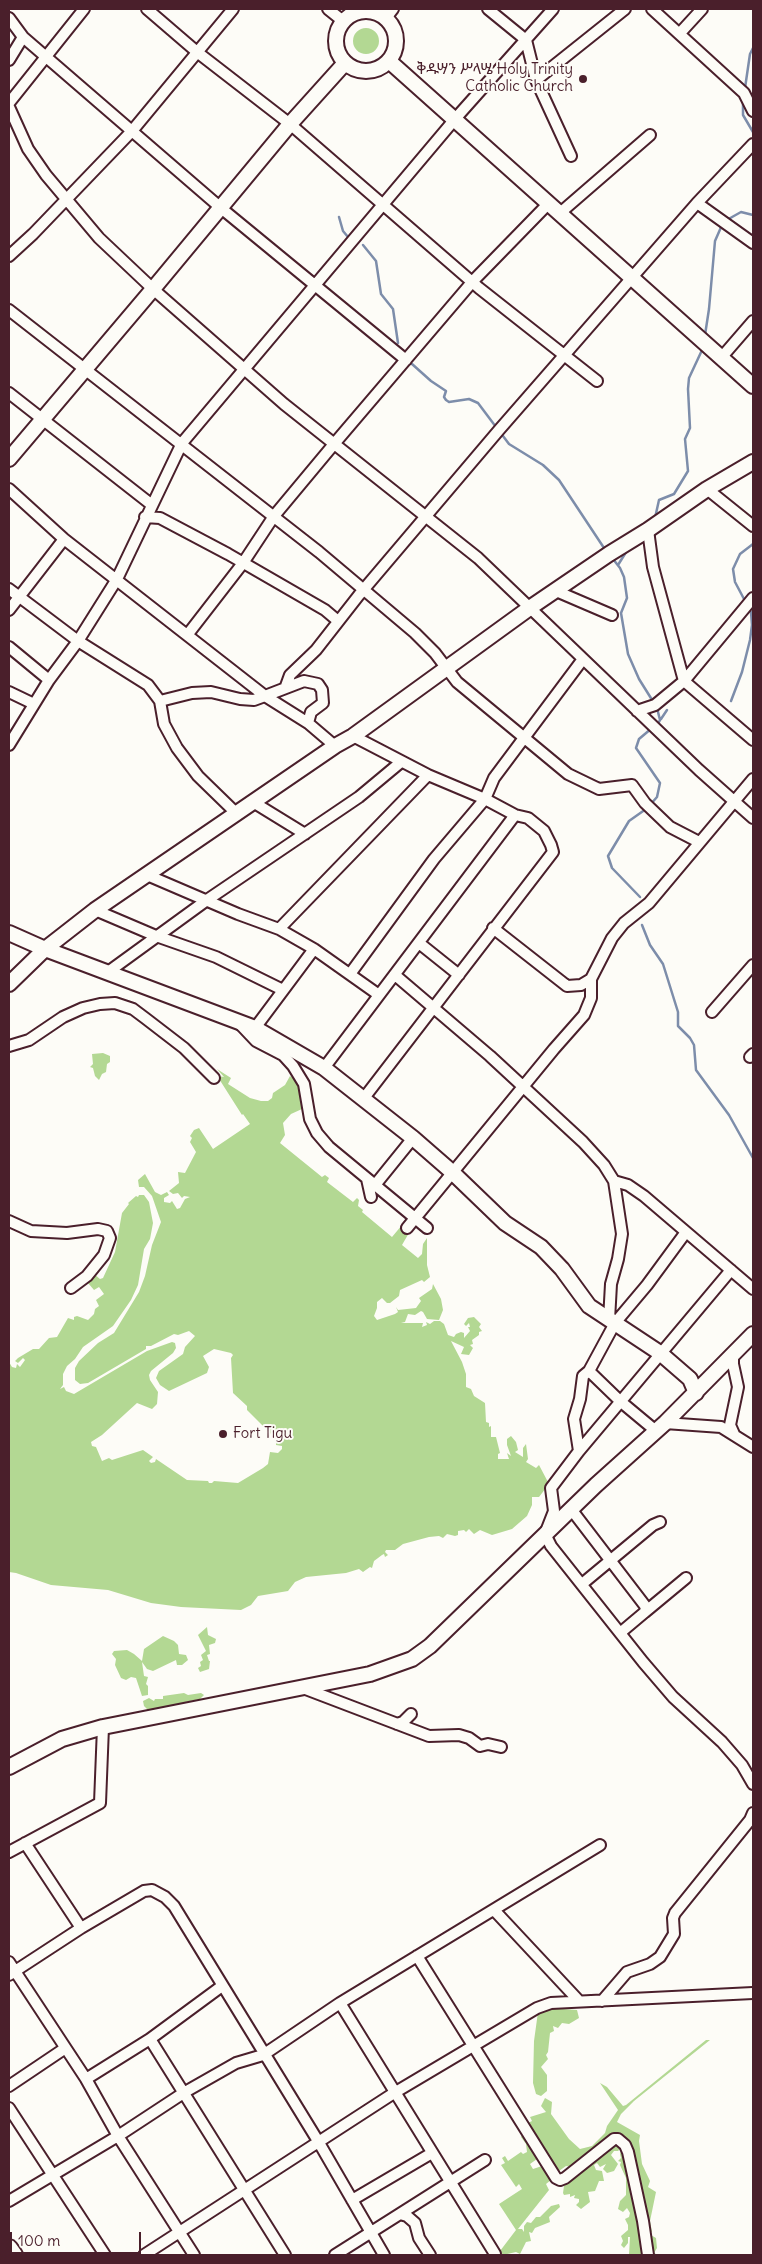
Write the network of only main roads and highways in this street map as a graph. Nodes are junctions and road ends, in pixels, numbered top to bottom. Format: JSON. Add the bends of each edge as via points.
{"nodes":[{"id":1,"x":9,"y":2248,"type":"edge"},
{"id":2,"x":14,"y":2255,"type":"edge"}],
"edges":[{"from":1,"to":2,"type":"main road"}]}
